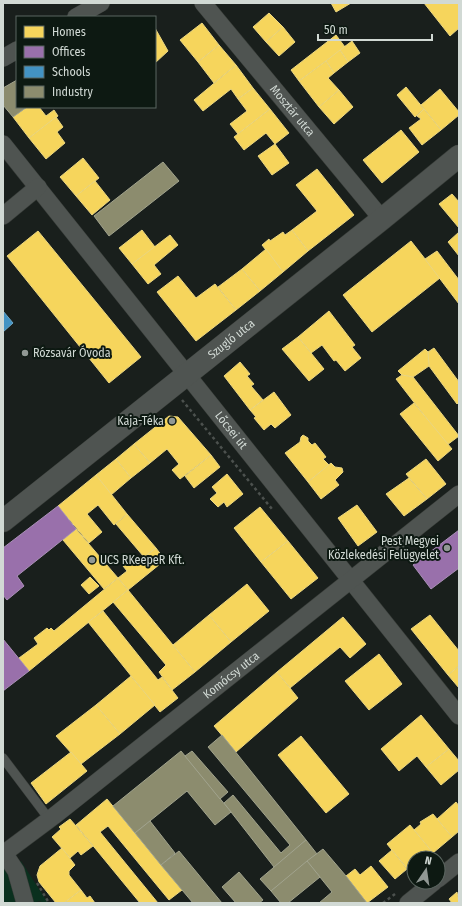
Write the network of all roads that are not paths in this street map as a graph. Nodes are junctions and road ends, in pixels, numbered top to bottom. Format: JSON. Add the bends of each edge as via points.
{"nodes":[{"id":1,"x":101,"y":3,"type":"edge"},
{"id":2,"x":203,"y":3,"type":"edge"},
{"id":3,"x":78,"y":16,"type":"edge"},
{"id":4,"x":16,"y":51,"type":"edge"},
{"id":5,"x":3,"y":58,"type":"edge"},
{"id":6,"x":3,"y":144,"type":"edge"},
{"id":7,"x":459,"y":156,"type":"edge"},
{"id":8,"x":38,"y":187,"type":"junction"},
{"id":9,"x":3,"y":216,"type":"edge"},
{"id":10,"x":382,"y":219,"type":"junction"},
{"id":11,"x":187,"y":374,"type":"junction"},
{"id":12,"x":459,"y":494,"type":"edge"},
{"id":13,"x":3,"y":520,"type":"edge"},
{"id":14,"x":351,"y":581,"type":"junction"},
{"id":15,"x":459,"y":716,"type":"edge"},
{"id":16,"x":3,"y":758,"type":"edge"},
{"id":17,"x":49,"y":819,"type":"junction"},
{"id":18,"x":3,"y":854,"type":"edge"},
{"id":19,"x":459,"y":862,"type":"edge"},
{"id":20,"x":446,"y":873,"type":"edge"},
{"id":21,"x":424,"y":890,"type":"edge"},
{"id":22,"x":25,"y":903,"type":"edge"},
{"id":23,"x":408,"y":903,"type":"edge"}],
"edges":[{"from":1,"to":3,"type":"street"},
{"from":2,"to":10,"type":"street","name":"Mosztár utca"},
{"from":4,"to":5,"type":"street"},
{"from":6,"to":8,"type":"street","name":"Lőcsei út"},
{"from":7,"to":10,"type":"street","name":"Szugló utca"},
{"from":8,"to":9,"type":"street"},
{"from":8,"to":11,"type":"street","name":"Lőcsei út"},
{"from":10,"to":11,"type":"street","name":"Szugló utca"},
{"from":11,"to":13,"type":"street","name":"Szugló utca"},
{"from":11,"to":14,"type":"street","name":"Lőcsei út"},
{"from":12,"to":14,"type":"street","name":"Komócsy utca"},
{"from":14,"to":15,"type":"street","name":"Lőcsei út"},
{"from":14,"to":17,"type":"street","name":"Komócsy utca"},
{"from":16,"to":17,"type":"lane"},
{"from":17,"to":18,"type":"street","name":"Komócsy utca"},
{"from":18,"to":22,"type":"street","via":[[16,870]]},
{"from":19,"to":20,"type":"street"},
{"from":21,"to":23,"type":"street"}]}
